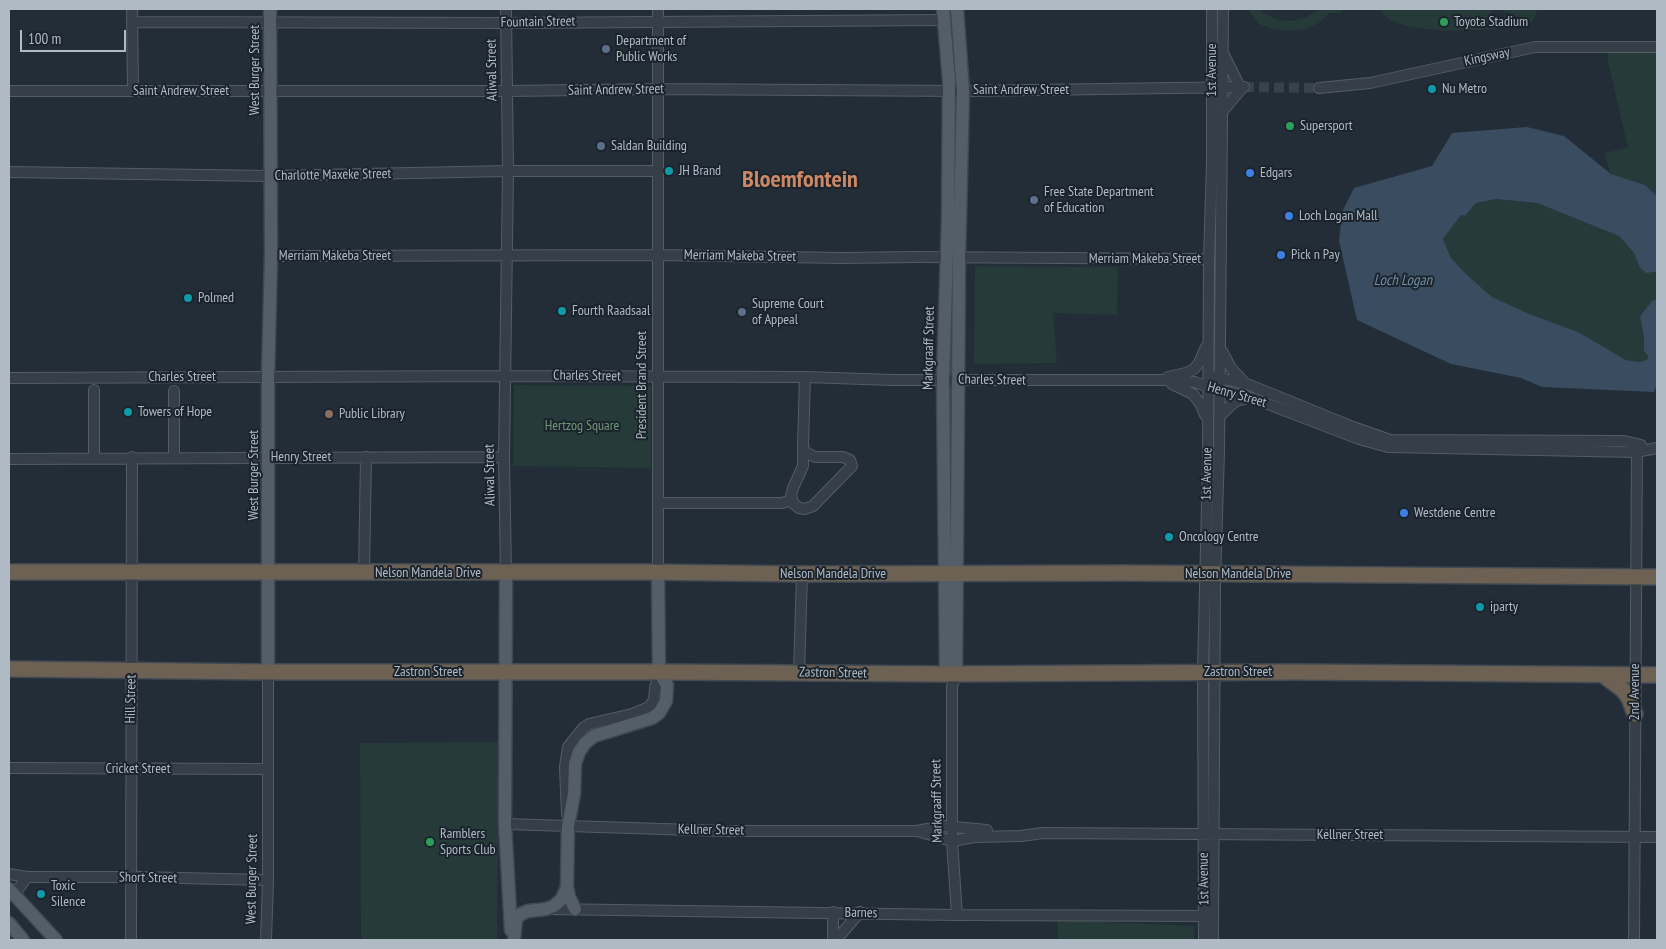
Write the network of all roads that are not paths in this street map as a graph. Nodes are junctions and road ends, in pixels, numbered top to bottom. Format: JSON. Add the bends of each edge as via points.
{"nodes":[{"id":1,"x":132,"y":9,"type":"edge"},
{"id":2,"x":270,"y":9,"type":"edge"},
{"id":3,"x":506,"y":9,"type":"edge"},
{"id":4,"x":658,"y":9,"type":"edge"},
{"id":5,"x":1212,"y":9,"type":"edge"},
{"id":6,"x":1223,"y":9,"type":"edge"},
{"id":7,"x":957,"y":12,"type":"edge"},
{"id":8,"x":944,"y":15,"type":"edge"},
{"id":9,"x":658,"y":21,"type":"junction"},
{"id":10,"x":132,"y":22,"type":"junction"},
{"id":11,"x":270,"y":22,"type":"junction"},
{"id":12,"x":506,"y":23,"type":"junction"},
{"id":13,"x":1657,"y":46,"type":"edge"},
{"id":14,"x":1223,"y":52,"type":"junction"},
{"id":15,"x":1242,"y":87,"type":"junction"},
{"id":16,"x":1217,"y":88,"type":"junction"},
{"id":17,"x":1319,"y":88,"type":"tunnel mouth"},
{"id":18,"x":658,"y":89,"type":"junction"},
{"id":19,"x":949,"y":90,"type":"junction"},
{"id":20,"x":9,"y":91,"type":"edge"},
{"id":21,"x":270,"y":91,"type":"junction"},
{"id":22,"x":507,"y":91,"type":"junction"},
{"id":23,"x":963,"y":91,"type":"junction"},
{"id":24,"x":133,"y":92,"type":"junction"},
{"id":25,"x":1222,"y":112,"type":"junction"},
{"id":26,"x":658,"y":170,"type":"junction"},
{"id":27,"x":508,"y":171,"type":"junction"},
{"id":28,"x":9,"y":172,"type":"edge"},
{"id":29,"x":270,"y":176,"type":"junction"},
{"id":30,"x":658,"y":255,"type":"junction"},
{"id":31,"x":271,"y":256,"type":"junction"},
{"id":32,"x":507,"y":256,"type":"junction"},
{"id":33,"x":946,"y":258,"type":"junction"},
{"id":34,"x":959,"y":258,"type":"junction"},
{"id":35,"x":1209,"y":259,"type":"junction"},
{"id":36,"x":1208,"y":341,"type":"junction"},
{"id":37,"x":1220,"y":344,"type":"junction"},
{"id":38,"x":505,"y":376,"type":"junction"},
{"id":39,"x":1208,"y":376,"type":"junction"},
{"id":40,"x":268,"y":377,"type":"junction"},
{"id":41,"x":657,"y":377,"type":"junction"},
{"id":42,"x":805,"y":377,"type":"junction"},
{"id":43,"x":1220,"y":377,"type":"junction"},
{"id":44,"x":9,"y":378,"type":"edge"},
{"id":45,"x":943,"y":379,"type":"junction"},
{"id":46,"x":958,"y":380,"type":"junction"},
{"id":47,"x":1159,"y":380,"type":"junction"},
{"id":48,"x":1195,"y":382,"type":"junction"},
{"id":49,"x":1247,"y":384,"type":"junction"},
{"id":50,"x":1208,"y":387,"type":"junction"},
{"id":51,"x":94,"y":390,"type":"dead end"},
{"id":52,"x":1220,"y":390,"type":"junction"},
{"id":53,"x":174,"y":391,"type":"dead end"},
{"id":54,"x":1252,"y":398,"type":"junction"},
{"id":55,"x":1219,"y":417,"type":"junction"},
{"id":56,"x":1208,"y":423,"type":"junction"},
{"id":57,"x":1636,"y":448,"type":"junction"},
{"id":58,"x":1655,"y":448,"type":"edge"},
{"id":59,"x":803,"y":450,"type":"junction"},
{"id":60,"x":94,"y":457,"type":"junction"},
{"id":61,"x":132,"y":457,"type":"junction"},
{"id":62,"x":174,"y":457,"type":"junction"},
{"id":63,"x":269,"y":457,"type":"junction"},
{"id":64,"x":366,"y":457,"type":"junction"},
{"id":65,"x":504,"y":457,"type":"junction"},
{"id":66,"x":9,"y":459,"type":"edge"},
{"id":67,"x":792,"y":500,"type":"junction"},
{"id":68,"x":658,"y":502,"type":"junction"},
{"id":69,"x":131,"y":571,"type":"junction"},
{"id":70,"x":9,"y":572,"type":"edge"},
{"id":71,"x":269,"y":572,"type":"junction"},
{"id":72,"x":658,"y":572,"type":"junction"},
{"id":73,"x":364,"y":573,"type":"junction"},
{"id":74,"x":506,"y":573,"type":"junction"},
{"id":75,"x":802,"y":574,"type":"junction"},
{"id":76,"x":951,"y":574,"type":"junction"},
{"id":77,"x":1210,"y":574,"type":"junction"},
{"id":78,"x":1636,"y":577,"type":"junction"},
{"id":79,"x":1657,"y":577,"type":"edge"},
{"id":80,"x":9,"y":669,"type":"edge"},
{"id":81,"x":132,"y":670,"type":"junction"},
{"id":82,"x":268,"y":672,"type":"junction"},
{"id":83,"x":506,"y":672,"type":"junction"},
{"id":84,"x":659,"y":672,"type":"junction"},
{"id":85,"x":1209,"y":672,"type":"junction"},
{"id":86,"x":799,"y":673,"type":"junction"},
{"id":87,"x":1603,"y":675,"type":"junction"},
{"id":88,"x":1636,"y":675,"type":"junction"},
{"id":89,"x":1657,"y":675,"type":"edge"},
{"id":90,"x":951,"y":679,"type":"junction"},
{"id":91,"x":1635,"y":714,"type":"junction"},
{"id":92,"x":9,"y":768,"type":"edge"},
{"id":93,"x":130,"y":769,"type":"junction"},
{"id":94,"x":267,"y":769,"type":"junction"},
{"id":95,"x":565,"y":796,"type":"junction"},
{"id":96,"x":505,"y":824,"type":"junction"},
{"id":97,"x":545,"y":825,"type":"junction"},
{"id":98,"x":568,"y":826,"type":"junction"},
{"id":99,"x":952,"y":827,"type":"junction"},
{"id":100,"x":917,"y":831,"type":"junction"},
{"id":101,"x":1043,"y":833,"type":"junction"},
{"id":102,"x":1208,"y":834,"type":"junction"},
{"id":103,"x":1635,"y":836,"type":"junction"},
{"id":104,"x":1657,"y":837,"type":"edge"},
{"id":105,"x":952,"y":842,"type":"junction"},
{"id":106,"x":9,"y":874,"type":"edge"},
{"id":107,"x":27,"y":877,"type":"junction"},
{"id":108,"x":131,"y":877,"type":"junction"},
{"id":109,"x":268,"y":880,"type":"junction"},
{"id":110,"x":567,"y":887,"type":"junction"},
{"id":111,"x":11,"y":892,"type":"edge"},
{"id":112,"x":508,"y":907,"type":"junction"},
{"id":113,"x":546,"y":909,"type":"junction"},
{"id":114,"x":575,"y":909,"type":"junction"},
{"id":115,"x":833,"y":912,"type":"junction"},
{"id":116,"x":860,"y":912,"type":"junction"},
{"id":117,"x":957,"y":915,"type":"junction"},
{"id":118,"x":1209,"y":916,"type":"junction"},
{"id":119,"x":9,"y":924,"type":"edge"},
{"id":120,"x":23,"y":940,"type":"edge"},
{"id":121,"x":56,"y":940,"type":"edge"},
{"id":122,"x":131,"y":940,"type":"edge"},
{"id":123,"x":266,"y":940,"type":"edge"},
{"id":124,"x":513,"y":940,"type":"edge"},
{"id":125,"x":834,"y":940,"type":"edge"},
{"id":126,"x":1204,"y":940,"type":"edge"},
{"id":127,"x":1213,"y":940,"type":"edge"},
{"id":128,"x":1634,"y":940,"type":"edge"}],
"edges":[{"from":1,"to":10,"type":"street"},
{"from":2,"to":11,"type":"main road","name":"West Burger Street"},
{"from":3,"to":12,"type":"street","name":"Aliwal Street"},
{"from":4,"to":9,"type":"street","name":"President Brand Street"},
{"from":5,"to":16,"type":"street","name":"1st Avenue"},
{"from":6,"to":14,"type":"street","name":"1st Avenue"},
{"from":7,"to":8,"type":"main road"},
{"from":7,"to":23,"type":"main road","name":"Markgraaff Street"},
{"from":8,"to":9,"type":"street","name":"Fountain Street"},
{"from":8,"to":19,"type":"main road","name":"Markgraaff Street"},
{"from":9,"to":12,"type":"street","name":"Fountain Street"},
{"from":9,"to":18,"type":"street","name":"President Brand Street"},
{"from":10,"to":11,"type":"street","name":"Fountain Street"},
{"from":10,"to":24,"type":"street"},
{"from":11,"to":12,"type":"street","name":"Fountain Street"},
{"from":11,"to":21,"type":"main road","name":"West Burger Street"},
{"from":12,"to":22,"type":"street","name":"Aliwal Street"},
{"from":13,"to":17,"type":"street","name":"Kingsway","via":[[1535,47],[1370,83]]},
{"from":14,"to":15,"type":"street"},
{"from":14,"to":16,"type":"street","name":"1st Avenue"},
{"from":15,"to":16,"type":"street"},
{"from":15,"to":25,"type":"street"},
{"from":16,"to":23,"type":"street","name":"Saint Andrew Street"},
{"from":16,"to":25,"type":"street","name":"1st Avenue"},
{"from":16,"to":35,"type":"street","name":"1st Avenue"},
{"from":18,"to":19,"type":"street","name":"Saint Andrew Street"},
{"from":18,"to":22,"type":"street","name":"Saint Andrew Street"},
{"from":18,"to":26,"type":"street","name":"President Brand Street"},
{"from":19,"to":23,"type":"street","name":"Saint Andrew Street"},
{"from":19,"to":33,"type":"main road","name":"Markgraaff Street"},
{"from":20,"to":24,"type":"street","name":"Saint Andrew Street"},
{"from":21,"to":22,"type":"street","name":"Saint Andrew Street"},
{"from":21,"to":24,"type":"street","name":"Saint Andrew Street"},
{"from":21,"to":29,"type":"main road","name":"West Burger Street"},
{"from":22,"to":27,"type":"street","name":"Aliwal Street"},
{"from":23,"to":34,"type":"main road","name":"Markgraaff Street"},
{"from":25,"to":37,"type":"street","name":"1st Avenue"},
{"from":26,"to":27,"type":"street","name":"Charlotte Maxeke Street"},
{"from":26,"to":30,"type":"street","name":"President Brand Street"},
{"from":27,"to":29,"type":"street","name":"Charlotte Maxeke Street"},
{"from":27,"to":32,"type":"street","name":"Aliwal Street"},
{"from":28,"to":29,"type":"street","name":"Charlotte Maxeke Street"},
{"from":29,"to":31,"type":"main road","name":"West Burger Street"},
{"from":30,"to":32,"type":"street","name":"Merriam Makeba Street"},
{"from":30,"to":33,"type":"street","name":"Merriam Makeba Street"},
{"from":30,"to":41,"type":"street","name":"President Brand Street"},
{"from":31,"to":32,"type":"street","name":"Merriam Makeba Street"},
{"from":31,"to":40,"type":"main road","name":"West Burger Street"},
{"from":32,"to":38,"type":"street","name":"Aliwal Street"},
{"from":33,"to":34,"type":"street","name":"Merriam Makeba Street"},
{"from":33,"to":45,"type":"main road","name":"Markgraaff Street"},
{"from":34,"to":35,"type":"street","name":"Merriam Makeba Street"},
{"from":34,"to":46,"type":"main road","name":"Markgraaff Street"},
{"from":35,"to":36,"type":"street","name":"1st Avenue"},
{"from":36,"to":39,"type":"street","name":"1st Avenue"},
{"from":36,"to":47,"type":"street","via":[[1194,369]]},
{"from":37,"to":43,"type":"street","name":"1st Avenue"},
{"from":37,"to":49,"type":"street","via":[[1226,361]]},
{"from":38,"to":40,"type":"street","name":"Charles Street"},
{"from":38,"to":41,"type":"street","name":"Charles Street"},
{"from":38,"to":65,"type":"street","name":"Aliwal Street"},
{"from":39,"to":43,"type":"street","name":"Henry Street"},
{"from":39,"to":48,"type":"street","name":"Henry Street"},
{"from":39,"to":50,"type":"street","name":"1st Avenue"},
{"from":40,"to":44,"type":"street","name":"Charles Street"},
{"from":40,"to":63,"type":"main road","name":"West Burger Street"},
{"from":41,"to":42,"type":"street","name":"Charles Street"},
{"from":41,"to":68,"type":"street","name":"President Brand Street"},
{"from":42,"to":45,"type":"street","name":"Charles Street"},
{"from":42,"to":59,"type":"street"},
{"from":43,"to":49,"type":"street","name":"Henry Street"},
{"from":43,"to":52,"type":"street","name":"1st Avenue"},
{"from":45,"to":46,"type":"street","name":"Charles Street"},
{"from":45,"to":76,"type":"main road","name":"Markgraaff Street"},
{"from":46,"to":47,"type":"street","name":"Charles Street"},
{"from":46,"to":76,"type":"main road","name":"Markgraaff Street"},
{"from":47,"to":48,"type":"street","name":"Charles Street"},
{"from":47,"to":56,"type":"street","via":[[1193,394]]},
{"from":48,"to":50,"type":"street","name":"Henry Street"},
{"from":49,"to":57,"type":"street","name":"Henry Street","via":[[1390,440],[1624,441]]},
{"from":50,"to":52,"type":"street","name":"Henry Street"},
{"from":50,"to":56,"type":"street","name":"1st Avenue"},
{"from":51,"to":60,"type":"street"},
{"from":52,"to":54,"type":"street","name":"Henry Street"},
{"from":52,"to":55,"type":"street","name":"1st Avenue"},
{"from":53,"to":62,"type":"street"},
{"from":54,"to":55,"type":"street","via":[[1236,401]]},
{"from":54,"to":57,"type":"street","name":"Henry Street","via":[[1388,447]]},
{"from":55,"to":77,"type":"street","name":"1st Avenue"},
{"from":56,"to":77,"type":"street","name":"1st Avenue"},
{"from":57,"to":58,"type":"street","name":"Henry Street"},
{"from":57,"to":78,"type":"street","name":"2nd Avenue"},
{"from":59,"to":67,"type":"street","via":[[803,466],[793,488]]},
{"from":59,"to":67,"type":"street","via":[[807,455],[816,457],[843,457],[850,460],[852,466],[809,508],[799,508]]},
{"from":60,"to":61,"type":"street","name":"Henry Street"},
{"from":60,"to":66,"type":"street","name":"Henry Street"},
{"from":61,"to":62,"type":"street","name":"Henry Street"},
{"from":61,"to":69,"type":"street","name":"Hill Street"},
{"from":62,"to":63,"type":"street","name":"Henry Street"},
{"from":63,"to":64,"type":"street","name":"Henry Street"},
{"from":63,"to":71,"type":"main road","name":"West Burger Street"},
{"from":64,"to":65,"type":"street","name":"Henry Street"},
{"from":64,"to":73,"type":"street"},
{"from":65,"to":74,"type":"street","name":"Aliwal Street"},
{"from":67,"to":68,"type":"street","via":[[782,503]]},
{"from":68,"to":72,"type":"street","name":"President Brand Street"},
{"from":69,"to":70,"type":"highway","name":"Nelson Mandela Drive"},
{"from":69,"to":71,"type":"highway","name":"Nelson Mandela Drive"},
{"from":69,"to":81,"type":"street","name":"Hill Street"},
{"from":71,"to":73,"type":"highway","name":"Nelson Mandela Drive"},
{"from":71,"to":82,"type":"main road","name":"West Burger Street"},
{"from":72,"to":74,"type":"highway","name":"Nelson Mandela Drive"},
{"from":72,"to":75,"type":"highway","name":"Nelson Mandela Drive"},
{"from":72,"to":84,"type":"main road","name":"President Brand Street"},
{"from":73,"to":74,"type":"highway","name":"Nelson Mandela Drive"},
{"from":74,"to":83,"type":"main road","name":"Aliwal Street"},
{"from":75,"to":76,"type":"highway","name":"Nelson Mandela Drive"},
{"from":75,"to":86,"type":"street"},
{"from":76,"to":77,"type":"highway","name":"Nelson Mandela Drive"},
{"from":76,"to":90,"type":"main road","name":"Markgraaff Street"},
{"from":77,"to":78,"type":"highway","name":"Nelson Mandela Drive"},
{"from":77,"to":85,"type":"street","name":"1st Avenue"},
{"from":78,"to":79,"type":"highway","name":"Nelson Mandela Drive"},
{"from":78,"to":88,"type":"street","name":"2nd Avenue"},
{"from":80,"to":81,"type":"highway","name":"Zastron Street"},
{"from":81,"to":82,"type":"highway","name":"Zastron Street"},
{"from":81,"to":93,"type":"street","name":"Hill Street"},
{"from":82,"to":83,"type":"highway","name":"Zastron Street"},
{"from":82,"to":94,"type":"street","name":"West Burger Street"},
{"from":83,"to":84,"type":"highway","name":"Zastron Street"},
{"from":83,"to":96,"type":"main road","name":"Aliwal Street"},
{"from":84,"to":86,"type":"highway","name":"Zastron Street"},
{"from":84,"to":95,"type":"street","via":[[654,700],[649,707],[589,724],[574,739],[566,757]]},
{"from":84,"to":98,"type":"main road","name":"President Brand Street","via":[[667,685],[666,701],[659,713],[643,722],[594,736],[579,752]]},
{"from":85,"to":87,"type":"highway","name":"Zastron Street"},
{"from":85,"to":90,"type":"highway","name":"Zastron Street"},
{"from":85,"to":102,"type":"street","name":"1st Avenue"},
{"from":86,"to":90,"type":"highway","name":"Zastron Street"},
{"from":87,"to":88,"type":"highway","name":"Zastron Street"},
{"from":87,"to":91,"type":"highway","via":[[1623,690]]},
{"from":88,"to":89,"type":"highway","name":"Zastron Street"},
{"from":88,"to":91,"type":"street","name":"2nd Avenue"},
{"from":90,"to":99,"type":"street","name":"Markgraaff Street"},
{"from":91,"to":103,"type":"street","name":"2nd Avenue"},
{"from":92,"to":93,"type":"street","name":"Cricket Street"},
{"from":93,"to":94,"type":"street","name":"Cricket Street"},
{"from":93,"to":108,"type":"street","name":"Hill Street"},
{"from":94,"to":109,"type":"street","name":"West Burger Street"},
{"from":95,"to":97,"type":"street","via":[[559,818]]},
{"from":95,"to":98,"type":"street"},
{"from":96,"to":97,"type":"street","name":"Kellner Street"},
{"from":96,"to":112,"type":"main road","name":"Aliwal Street"},
{"from":97,"to":98,"type":"street","name":"Kellner Street"},
{"from":98,"to":100,"type":"street","name":"Kellner Street","via":[[725,831]]},
{"from":98,"to":110,"type":"main road"},
{"from":99,"to":100,"type":"street","name":"Kellner Street"},
{"from":99,"to":101,"type":"street","name":"Kellner Street"},
{"from":99,"to":105,"type":"street","name":"Markgraaff Street"},
{"from":100,"to":105,"type":"street","name":"Kellner Street"},
{"from":101,"to":102,"type":"street","name":"Kellner Street"},
{"from":101,"to":105,"type":"street","name":"Kellner Street","via":[[975,837]]},
{"from":102,"to":103,"type":"street","name":"Kellner Street"},
{"from":102,"to":118,"type":"street","name":"1st Avenue"},
{"from":103,"to":104,"type":"street","name":"Kellner Street"},
{"from":103,"to":128,"type":"street","name":"2nd Avenue"},
{"from":105,"to":117,"type":"street","name":"Markgraaff Street"},
{"from":106,"to":107,"type":"street","name":"Short Street"},
{"from":107,"to":108,"type":"street","name":"Short Street"},
{"from":107,"to":111,"type":"street"},
{"from":108,"to":109,"type":"street","name":"Short Street"},
{"from":108,"to":122,"type":"street","name":"Hill Street"},
{"from":109,"to":123,"type":"street","name":"West Burger Street"},
{"from":110,"to":113,"type":"main road","via":[[562,899]]},
{"from":110,"to":114,"type":"main road"},
{"from":111,"to":121,"type":"main road"},
{"from":112,"to":113,"type":"street","name":"Barnes"},
{"from":112,"to":124,"type":"main road","name":"Aliwal Street"},
{"from":113,"to":114,"type":"street","name":"Barnes"},
{"from":113,"to":124,"type":"main road","via":[[521,914],[516,919]]},
{"from":114,"to":115,"type":"street","name":"Barnes"},
{"from":115,"to":116,"type":"street","name":"Barnes"},
{"from":115,"to":125,"type":"street"},
{"from":116,"to":117,"type":"street","name":"Barnes"},
{"from":116,"to":125,"type":"street"},
{"from":117,"to":118,"type":"street","name":"Barnes"},
{"from":118,"to":126,"type":"street","name":"1st Avenue"},
{"from":118,"to":127,"type":"street","name":"1st Avenue"},
{"from":119,"to":120,"type":"main road"}]}
